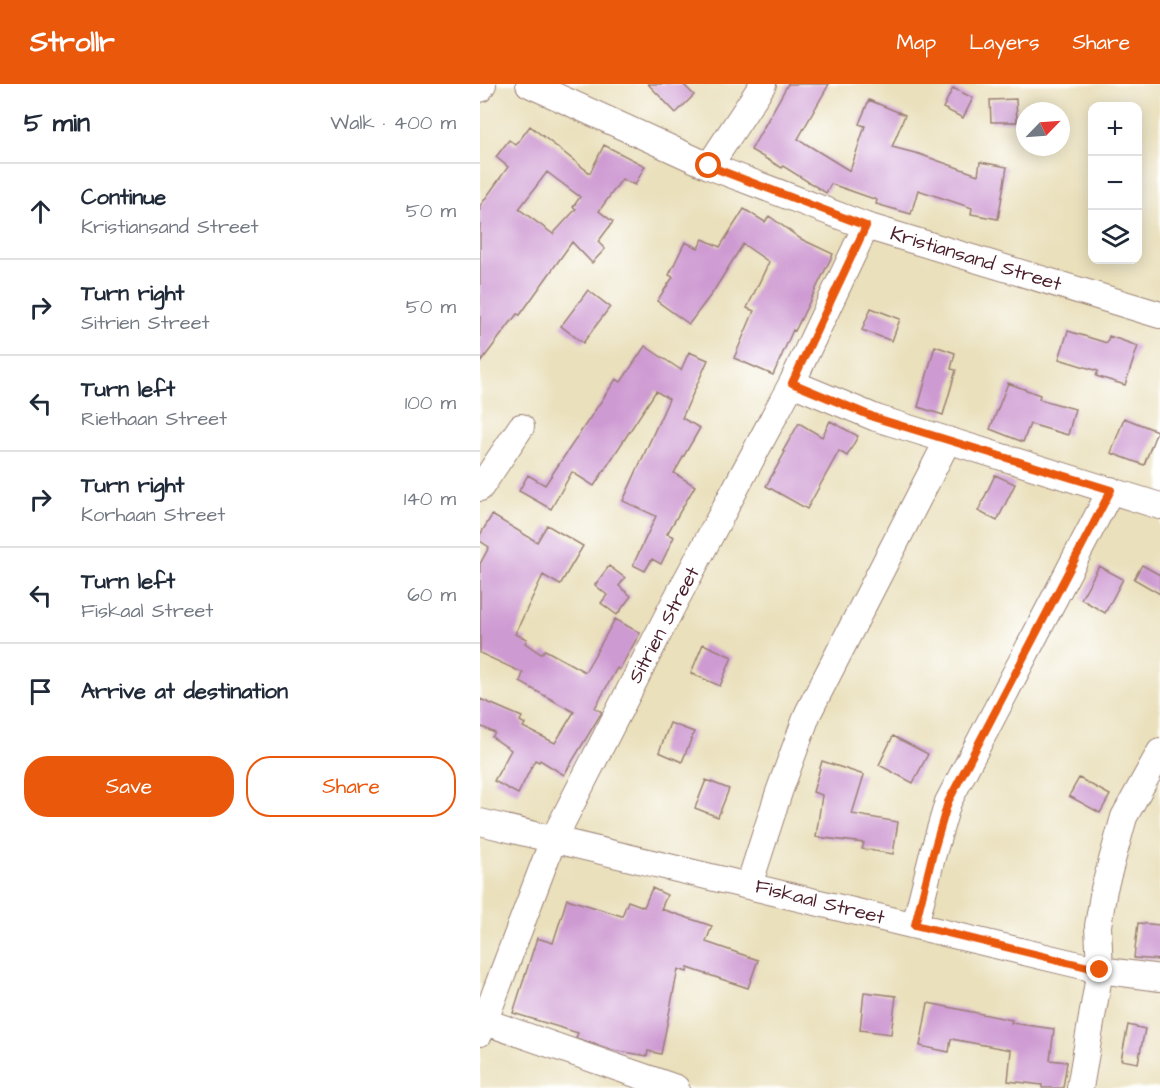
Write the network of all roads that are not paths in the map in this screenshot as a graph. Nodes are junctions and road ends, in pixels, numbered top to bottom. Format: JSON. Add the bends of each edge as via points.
{"nodes":[{"id":1,"x":483,"y":84,"type":"edge"},
{"id":2,"x":529,"y":84,"type":"edge"},
{"id":3,"x":763,"y":84,"type":"edge"},
{"id":4,"x":480,"y":89,"type":"edge"},
{"id":5,"x":709,"y":166,"type":"junction"},
{"id":6,"x":866,"y":226,"type":"junction"},
{"id":7,"x":1160,"y":315,"type":"edge"},
{"id":8,"x":792,"y":383,"type":"junction"},
{"id":9,"x":521,"y":428,"type":"dead end"},
{"id":10,"x":948,"y":440,"type":"junction"},
{"id":11,"x":480,"y":488,"type":"edge"},
{"id":12,"x":1111,"y":490,"type":"junction"},
{"id":13,"x":1160,"y":506,"type":"edge"},
{"id":14,"x":1160,"y":752,"type":"edge"},
{"id":15,"x":480,"y":822,"type":"edge"},
{"id":16,"x":552,"y":840,"type":"junction"},
{"id":17,"x":749,"y":885,"type":"junction"},
{"id":18,"x":915,"y":925,"type":"junction"},
{"id":19,"x":1100,"y":970,"type":"junction"},
{"id":20,"x":1160,"y":978,"type":"edge"},
{"id":21,"x":481,"y":1025,"type":"edge"},
{"id":22,"x":676,"y":1088,"type":"edge"},
{"id":23,"x":1080,"y":1088,"type":"edge"}],
"edges":[{"from":1,"to":4,"type":"street"},
{"from":2,"to":5,"type":"street","name":"Kristiansand Street"},
{"from":3,"to":5,"type":"street"},
{"from":5,"to":6,"type":"street","name":"Kristiansand Street"},
{"from":6,"to":7,"type":"street","name":"Kristiansand Street"},
{"from":6,"to":8,"type":"street","name":"Sitrien Street"},
{"from":8,"to":10,"type":"street","via":[[876,418]]},
{"from":8,"to":16,"type":"street","name":"Sitrien Street"},
{"from":9,"to":11,"type":"street"},
{"from":10,"to":12,"type":"street"},
{"from":10,"to":17,"type":"street","via":[[808,713]]},
{"from":12,"to":13,"type":"street"},
{"from":12,"to":18,"type":"street","via":[[948,802]]},
{"from":14,"to":19,"type":"street","via":[[1124,817],[1113,851],[1098,926]]},
{"from":15,"to":16,"type":"street","name":"Fiskaal Street"},
{"from":16,"to":17,"type":"street","name":"Fiskaal Street"},
{"from":16,"to":21,"type":"street","name":"Sitrien Street"},
{"from":17,"to":18,"type":"street","name":"Fiskaal Street"},
{"from":18,"to":19,"type":"street","name":"Fiskaal Street"},
{"from":19,"to":20,"type":"street","name":"Fiskaal Street"},
{"from":19,"to":23,"type":"street"},
{"from":21,"to":22,"type":"street"}]}
